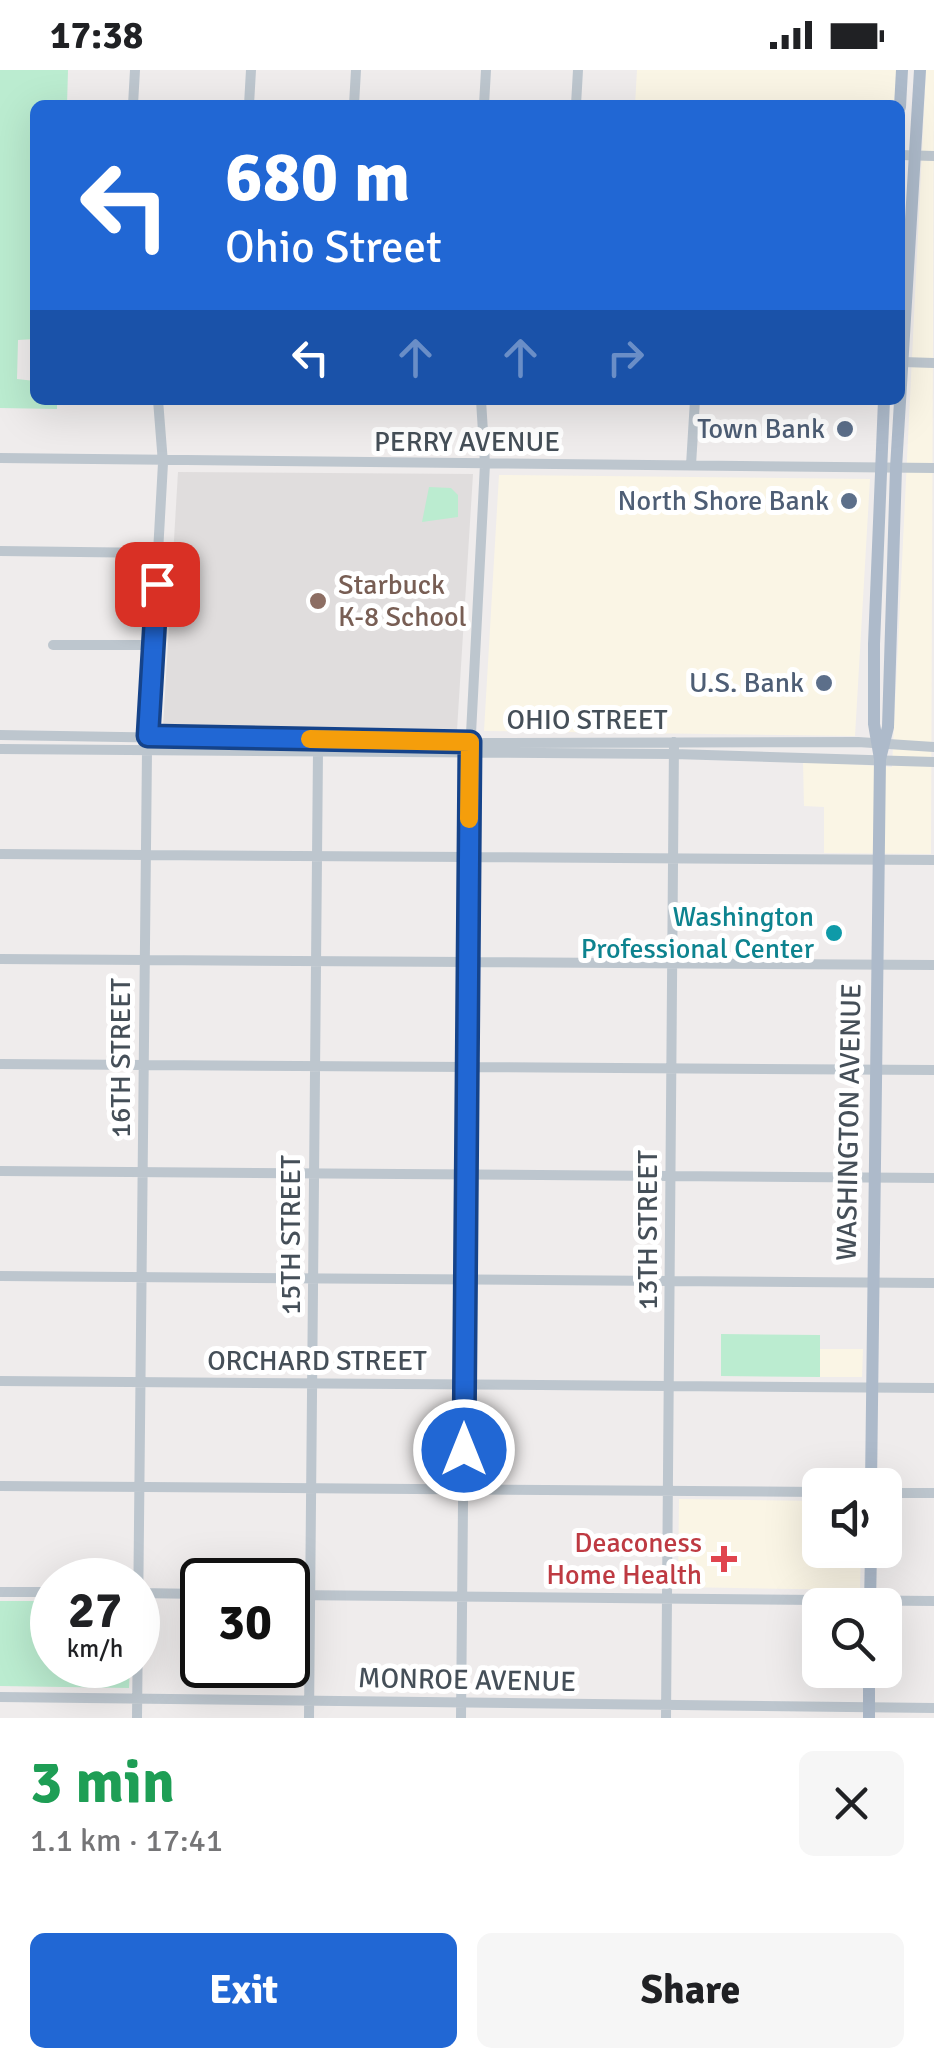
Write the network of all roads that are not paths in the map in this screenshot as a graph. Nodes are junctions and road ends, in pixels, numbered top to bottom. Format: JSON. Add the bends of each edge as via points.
{"nodes":[{"id":1,"x":135,"y":70,"type":"edge"},
{"id":2,"x":251,"y":70,"type":"edge"},
{"id":3,"x":356,"y":70,"type":"edge"},
{"id":4,"x":486,"y":70,"type":"edge"},
{"id":5,"x":578,"y":70,"type":"edge"},
{"id":6,"x":902,"y":70,"type":"edge"},
{"id":7,"x":920,"y":70,"type":"edge"},
{"id":8,"x":133,"y":100,"type":"edge"},
{"id":9,"x":249,"y":100,"type":"edge"},
{"id":10,"x":354,"y":100,"type":"edge"},
{"id":11,"x":484,"y":100,"type":"edge"},
{"id":12,"x":576,"y":100,"type":"edge"},
{"id":13,"x":900,"y":100,"type":"edge"},
{"id":14,"x":905,"y":155,"type":"edge"},
{"id":15,"x":915,"y":156,"type":"junction"},
{"id":16,"x":934,"y":156,"type":"edge"},
{"id":17,"x":905,"y":328,"type":"edge"},
{"id":18,"x":905,"y":362,"type":"edge"},
{"id":19,"x":934,"y":362,"type":"edge"},
{"id":20,"x":158,"y":405,"type":"edge"},
{"id":21,"x":482,"y":405,"type":"edge"},
{"id":22,"x":695,"y":405,"type":"edge"},
{"id":23,"x":886,"y":405,"type":"edge"},
{"id":24,"x":886,"y":405,"type":"edge"},
{"id":25,"x":900,"y":405,"type":"edge"},
{"id":26,"x":0,"y":458,"type":"edge"},
{"id":27,"x":164,"y":463,"type":"junction"},
{"id":28,"x":485,"y":464,"type":"junction"},
{"id":29,"x":691,"y":465,"type":"junction"},
{"id":30,"x":880,"y":467,"type":"junction"},
{"id":31,"x":896,"y":468,"type":"junction"},
{"id":32,"x":934,"y":468,"type":"edge"},
{"id":33,"x":876,"y":546,"type":"junction"},
{"id":34,"x":0,"y":551,"type":"edge"},
{"id":35,"x":893,"y":551,"type":"junction"},
{"id":36,"x":159,"y":553,"type":"junction"},
{"id":37,"x":876,"y":595,"type":"junction"},
{"id":38,"x":892,"y":617,"type":"junction"},
{"id":39,"x":53,"y":645,"type":"dead end"},
{"id":40,"x":153,"y":645,"type":"junction"},
{"id":41,"x":891,"y":658,"type":"junction"},
{"id":42,"x":0,"y":735,"type":"edge"},
{"id":43,"x":148,"y":736,"type":"junction"},
{"id":44,"x":391,"y":740,"type":"junction"},
{"id":45,"x":881,"y":744,"type":"junction"},
{"id":46,"x":470,"y":747,"type":"junction"},
{"id":47,"x":934,"y":747,"type":"edge"},
{"id":48,"x":674,"y":748,"type":"junction"},
{"id":49,"x":0,"y":749,"type":"edge"},
{"id":50,"x":147,"y":750,"type":"junction"},
{"id":51,"x":318,"y":752,"type":"junction"},
{"id":52,"x":384,"y":752,"type":"junction"},
{"id":53,"x":880,"y":759,"type":"junction"},
{"id":54,"x":934,"y":762,"type":"edge"},
{"id":55,"x":0,"y":854,"type":"edge"},
{"id":56,"x":145,"y":855,"type":"junction"},
{"id":57,"x":317,"y":856,"type":"junction"},
{"id":58,"x":468,"y":857,"type":"junction"},
{"id":59,"x":674,"y":858,"type":"junction"},
{"id":60,"x":879,"y":860,"type":"junction"},
{"id":61,"x":934,"y":860,"type":"edge"},
{"id":62,"x":0,"y":959,"type":"edge"},
{"id":63,"x":144,"y":960,"type":"junction"},
{"id":64,"x":316,"y":961,"type":"junction"},
{"id":65,"x":467,"y":962,"type":"junction"},
{"id":66,"x":673,"y":964,"type":"junction"},
{"id":67,"x":876,"y":965,"type":"junction"},
{"id":68,"x":934,"y":965,"type":"edge"},
{"id":69,"x":0,"y":1064,"type":"edge"},
{"id":70,"x":144,"y":1065,"type":"junction"},
{"id":71,"x":315,"y":1066,"type":"junction"},
{"id":72,"x":466,"y":1067,"type":"junction"},
{"id":73,"x":672,"y":1068,"type":"junction"},
{"id":74,"x":875,"y":1070,"type":"junction"},
{"id":75,"x":934,"y":1070,"type":"edge"},
{"id":76,"x":0,"y":1171,"type":"edge"},
{"id":77,"x":143,"y":1172,"type":"junction"},
{"id":78,"x":314,"y":1174,"type":"junction"},
{"id":79,"x":466,"y":1175,"type":"junction"},
{"id":80,"x":671,"y":1176,"type":"junction"},
{"id":81,"x":874,"y":1178,"type":"junction"},
{"id":82,"x":934,"y":1178,"type":"edge"},
{"id":83,"x":0,"y":1276,"type":"edge"},
{"id":84,"x":142,"y":1277,"type":"junction"},
{"id":85,"x":314,"y":1278,"type":"junction"},
{"id":86,"x":465,"y":1280,"type":"junction"},
{"id":87,"x":670,"y":1281,"type":"junction"},
{"id":88,"x":873,"y":1283,"type":"junction"},
{"id":89,"x":934,"y":1284,"type":"edge"},
{"id":90,"x":0,"y":1381,"type":"edge"},
{"id":91,"x":141,"y":1382,"type":"junction"},
{"id":92,"x":313,"y":1383,"type":"junction"},
{"id":93,"x":464,"y":1384,"type":"junction"},
{"id":94,"x":669,"y":1386,"type":"junction"},
{"id":95,"x":872,"y":1388,"type":"junction"},
{"id":96,"x":934,"y":1388,"type":"edge"},
{"id":97,"x":871,"y":1468,"type":"edge"},
{"id":98,"x":0,"y":1486,"type":"edge"},
{"id":99,"x":140,"y":1486,"type":"junction"},
{"id":100,"x":312,"y":1488,"type":"junction"},
{"id":101,"x":463,"y":1489,"type":"junction"},
{"id":102,"x":668,"y":1491,"type":"junction"},
{"id":103,"x":802,"y":1492,"type":"edge"},
{"id":104,"x":902,"y":1493,"type":"edge"},
{"id":105,"x":934,"y":1493,"type":"edge"},
{"id":106,"x":139,"y":1558,"type":"edge"},
{"id":107,"x":0,"y":1592,"type":"edge"},
{"id":108,"x":30,"y":1592,"type":"edge"},
{"id":109,"x":310,"y":1595,"type":"joint"},
{"id":110,"x":462,"y":1597,"type":"junction"},
{"id":111,"x":668,"y":1599,"type":"junction"},
{"id":112,"x":802,"y":1602,"type":"edge"},
{"id":113,"x":902,"y":1602,"type":"edge"},
{"id":114,"x":934,"y":1602,"type":"edge"},
{"id":115,"x":138,"y":1688,"type":"edge"},
{"id":116,"x":309,"y":1688,"type":"edge"},
{"id":117,"x":0,"y":1698,"type":"edge"},
{"id":118,"x":138,"y":1699,"type":"junction"},
{"id":119,"x":309,"y":1701,"type":"junction"},
{"id":120,"x":461,"y":1704,"type":"junction"},
{"id":121,"x":666,"y":1705,"type":"junction"},
{"id":122,"x":934,"y":1708,"type":"edge"},
{"id":123,"x":869,"y":1712,"type":"edge"},
{"id":124,"x":138,"y":1718,"type":"edge"},
{"id":125,"x":309,"y":1718,"type":"edge"},
{"id":126,"x":460,"y":1718,"type":"edge"},
{"id":127,"x":666,"y":1718,"type":"edge"}],
"edges":[{"from":1,"to":8,"type":"street"},
{"from":2,"to":9,"type":"street"},
{"from":3,"to":10,"type":"street"},
{"from":4,"to":11,"type":"street"},
{"from":5,"to":12,"type":"street"},
{"from":6,"to":13,"type":"main road"},
{"from":7,"to":15,"type":"main road","name":"WASHINGTON AVENUE"},
{"from":14,"to":15,"type":"street"},
{"from":15,"to":16,"type":"street"},
{"from":15,"to":17,"type":"main road","name":"WASHINGTON AVENUE"},
{"from":18,"to":19,"type":"street"},
{"from":20,"to":27,"type":"street","name":"16TH STREET"},
{"from":21,"to":28,"type":"street"},
{"from":22,"to":29,"type":"street"},
{"from":23,"to":31,"type":"main road","via":[[889,460]]},
{"from":24,"to":30,"type":"main road","name":"WASHINGTON AVENUE"},
{"from":25,"to":31,"type":"main road","name":"WASHINGTON AVENUE"},
{"from":26,"to":27,"type":"street","name":"PERRY AVENUE"},
{"from":27,"to":28,"type":"street","name":"PERRY AVENUE"},
{"from":27,"to":36,"type":"street","name":"16TH STREET"},
{"from":28,"to":29,"type":"street","name":"PERRY AVENUE"},
{"from":28,"to":46,"type":"street"},
{"from":29,"to":30,"type":"street","name":"PERRY AVENUE"},
{"from":30,"to":31,"type":"street","name":"PERRY AVENUE"},
{"from":30,"to":33,"type":"main road","name":"WASHINGTON AVENUE"},
{"from":30,"to":35,"type":"main road","via":[[888,480]]},
{"from":31,"to":32,"type":"street","name":"PERRY AVENUE"},
{"from":31,"to":35,"type":"main road","name":"WASHINGTON AVENUE"},
{"from":33,"to":37,"type":"main road","name":"WASHINGTON AVENUE"},
{"from":33,"to":38,"type":"main road","via":[[884,551]]},
{"from":34,"to":36,"type":"street"},
{"from":35,"to":38,"type":"main road","name":"WASHINGTON AVENUE"},
{"from":36,"to":40,"type":"street","name":"16TH STREET"},
{"from":37,"to":41,"type":"main road"},
{"from":37,"to":45,"type":"main road","name":"WASHINGTON AVENUE"},
{"from":38,"to":41,"type":"main road","name":"WASHINGTON AVENUE"},
{"from":39,"to":40,"type":"street"},
{"from":40,"to":43,"type":"street","name":"16TH STREET"},
{"from":41,"to":45,"type":"main road","name":"WASHINGTON AVENUE"},
{"from":42,"to":43,"type":"street","name":"OHIO STREET"},
{"from":43,"to":44,"type":"street","name":"OHIO STREET"},
{"from":43,"to":50,"type":"street","name":"16TH STREET"},
{"from":44,"to":46,"type":"street","name":"OHIO STREET"},
{"from":44,"to":52,"type":"street"},
{"from":45,"to":47,"type":"street","name":"OHIO STREET"},
{"from":45,"to":48,"type":"street","name":"OHIO STREET"},
{"from":45,"to":53,"type":"main road","name":"WASHINGTON AVENUE"},
{"from":46,"to":48,"type":"street","name":"OHIO STREET"},
{"from":46,"to":52,"type":"street","name":"OHIO STREET"},
{"from":46,"to":58,"type":"street"},
{"from":48,"to":53,"type":"street","name":"OHIO STREET"},
{"from":48,"to":59,"type":"street","name":"13TH STREET"},
{"from":49,"to":50,"type":"street","name":"OHIO STREET"},
{"from":50,"to":51,"type":"street","name":"OHIO STREET"},
{"from":50,"to":56,"type":"street","name":"16TH STREET"},
{"from":51,"to":52,"type":"street","name":"OHIO STREET"},
{"from":51,"to":57,"type":"street","name":"15TH STREET"},
{"from":53,"to":54,"type":"street","name":"OHIO STREET"},
{"from":53,"to":60,"type":"main road","name":"WASHINGTON AVENUE"},
{"from":55,"to":56,"type":"street"},
{"from":56,"to":57,"type":"street"},
{"from":56,"to":63,"type":"street","name":"16TH STREET"},
{"from":57,"to":58,"type":"street"},
{"from":57,"to":64,"type":"street","name":"15TH STREET"},
{"from":58,"to":59,"type":"street"},
{"from":58,"to":65,"type":"street"},
{"from":59,"to":60,"type":"street"},
{"from":59,"to":66,"type":"street","name":"13TH STREET"},
{"from":60,"to":61,"type":"street"},
{"from":60,"to":67,"type":"main road","name":"WASHINGTON AVENUE"},
{"from":62,"to":63,"type":"street"},
{"from":63,"to":64,"type":"street"},
{"from":63,"to":70,"type":"street","name":"16TH STREET"},
{"from":64,"to":65,"type":"street"},
{"from":64,"to":71,"type":"street","name":"15TH STREET"},
{"from":65,"to":66,"type":"street"},
{"from":65,"to":72,"type":"street"},
{"from":66,"to":67,"type":"street"},
{"from":66,"to":73,"type":"street","name":"13TH STREET"},
{"from":67,"to":68,"type":"street"},
{"from":67,"to":74,"type":"main road","name":"WASHINGTON AVENUE"},
{"from":69,"to":70,"type":"street"},
{"from":70,"to":71,"type":"street"},
{"from":70,"to":77,"type":"street","name":"16TH STREET"},
{"from":71,"to":72,"type":"street"},
{"from":71,"to":78,"type":"street","name":"15TH STREET"},
{"from":72,"to":73,"type":"street"},
{"from":72,"to":79,"type":"street"},
{"from":73,"to":74,"type":"street"},
{"from":73,"to":80,"type":"street","name":"13TH STREET"},
{"from":74,"to":75,"type":"street"},
{"from":74,"to":81,"type":"main road","name":"WASHINGTON AVENUE"},
{"from":76,"to":77,"type":"street"},
{"from":77,"to":78,"type":"street"},
{"from":77,"to":84,"type":"street","name":"16TH STREET"},
{"from":78,"to":79,"type":"street"},
{"from":78,"to":85,"type":"street","name":"15TH STREET"},
{"from":79,"to":80,"type":"street"},
{"from":79,"to":86,"type":"street"},
{"from":80,"to":81,"type":"street"},
{"from":80,"to":87,"type":"street","name":"13TH STREET"},
{"from":81,"to":82,"type":"street"},
{"from":81,"to":88,"type":"main road","name":"WASHINGTON AVENUE"},
{"from":83,"to":84,"type":"street"},
{"from":84,"to":85,"type":"street"},
{"from":84,"to":91,"type":"street","name":"16TH STREET"},
{"from":85,"to":86,"type":"street"},
{"from":85,"to":92,"type":"street","name":"15TH STREET"},
{"from":86,"to":87,"type":"street"},
{"from":86,"to":93,"type":"street"},
{"from":87,"to":88,"type":"street"},
{"from":87,"to":94,"type":"street","name":"13TH STREET"},
{"from":88,"to":89,"type":"street"},
{"from":88,"to":95,"type":"main road","name":"WASHINGTON AVENUE"},
{"from":90,"to":91,"type":"street","name":"ORCHARD STREET"},
{"from":91,"to":92,"type":"street","name":"ORCHARD STREET"},
{"from":91,"to":99,"type":"street","name":"16TH STREET"},
{"from":92,"to":93,"type":"street","name":"ORCHARD STREET"},
{"from":92,"to":100,"type":"street","name":"15TH STREET"},
{"from":93,"to":94,"type":"street","name":"ORCHARD STREET"},
{"from":93,"to":101,"type":"street"},
{"from":94,"to":95,"type":"street","name":"ORCHARD STREET"},
{"from":94,"to":102,"type":"street","name":"13TH STREET"},
{"from":95,"to":96,"type":"street","name":"ORCHARD STREET"},
{"from":95,"to":97,"type":"main road","name":"WASHINGTON AVENUE"},
{"from":98,"to":99,"type":"street"},
{"from":99,"to":100,"type":"street"},
{"from":99,"to":106,"type":"street","name":"16TH STREET"},
{"from":100,"to":101,"type":"street"},
{"from":100,"to":109,"type":"street","name":"15TH STREET"},
{"from":101,"to":102,"type":"street"},
{"from":101,"to":110,"type":"street"},
{"from":102,"to":103,"type":"street"},
{"from":102,"to":111,"type":"street","name":"13TH STREET"},
{"from":104,"to":105,"type":"street"},
{"from":107,"to":108,"type":"street"},
{"from":109,"to":110,"type":"street"},
{"from":110,"to":111,"type":"street"},
{"from":110,"to":120,"type":"street"},
{"from":111,"to":112,"type":"street"},
{"from":111,"to":121,"type":"street","name":"13TH STREET"},
{"from":113,"to":114,"type":"street"},
{"from":115,"to":118,"type":"street","name":"16TH STREET"},
{"from":116,"to":119,"type":"street","name":"15TH STREET"},
{"from":117,"to":118,"type":"street","name":"MONROE AVENUE"},
{"from":118,"to":119,"type":"street","name":"MONROE AVENUE"},
{"from":118,"to":124,"type":"street","name":"16TH STREET"},
{"from":119,"to":120,"type":"street","name":"MONROE AVENUE"},
{"from":119,"to":125,"type":"street","name":"15TH STREET"},
{"from":120,"to":121,"type":"street","name":"MONROE AVENUE"},
{"from":120,"to":126,"type":"street"},
{"from":121,"to":123,"type":"street","name":"MONROE AVENUE"},
{"from":121,"to":127,"type":"street","name":"13TH STREET"},
{"from":122,"to":123,"type":"street","name":"MONROE AVENUE"}]}
